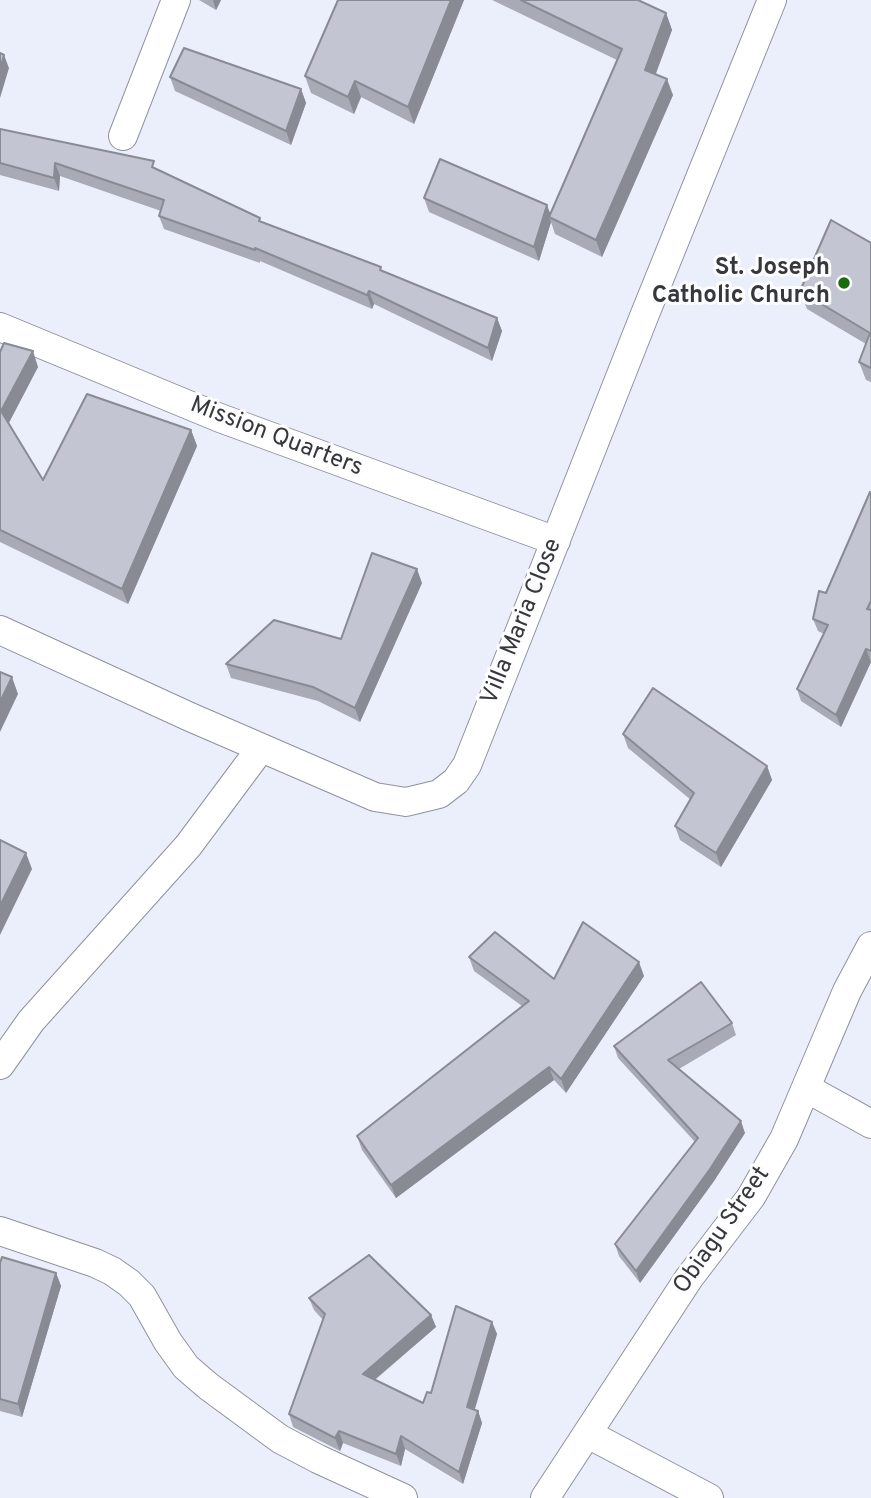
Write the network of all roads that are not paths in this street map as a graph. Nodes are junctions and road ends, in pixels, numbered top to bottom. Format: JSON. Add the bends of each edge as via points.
{"nodes":[{"id":1,"x":176,"y":0,"type":"edge"},
{"id":2,"x":772,"y":0,"type":"edge"},
{"id":3,"x":123,"y":136,"type":"dead end"},
{"id":4,"x":0,"y":327,"type":"edge"},
{"id":5,"x":556,"y":541,"type":"junction"},
{"id":6,"x":0,"y":630,"type":"edge"},
{"id":7,"x":261,"y":748,"type":"junction"},
{"id":8,"x":871,"y":946,"type":"edge"},
{"id":9,"x":0,"y":1065,"type":"edge"},
{"id":10,"x":806,"y":1088,"type":"junction"},
{"id":11,"x":871,"y":1124,"type":"edge"},
{"id":12,"x":0,"y":1231,"type":"edge"},
{"id":13,"x":588,"y":1434,"type":"junction"},
{"id":14,"x":403,"y":1498,"type":"edge"},
{"id":15,"x":545,"y":1498,"type":"edge"},
{"id":16,"x":709,"y":1498,"type":"edge"}],
"edges":[{"from":1,"to":3,"type":"street"},
{"from":2,"to":5,"type":"street","name":"Villa Maria Close"},
{"from":4,"to":5,"type":"street","name":"Mission Quarters","via":[[220,418]]},
{"from":5,"to":7,"type":"street","name":"Villa Maria Close","via":[[467,765],[439,794],[406,802],[375,797]]},
{"from":6,"to":7,"type":"street","name":"Villa Maria Close"},
{"from":7,"to":9,"type":"street","via":[[188,846],[31,1021]]},
{"from":8,"to":10,"type":"street","name":"Obiagu Street"},
{"from":10,"to":11,"type":"street"},
{"from":10,"to":13,"type":"street","name":"Obiagu Street","via":[[751,1197],[690,1279]]},
{"from":12,"to":14,"type":"street","via":[[112,1271],[142,1296],[174,1351],[208,1386],[280,1439]]},
{"from":13,"to":15,"type":"street","name":"Obiagu Street"},
{"from":13,"to":16,"type":"street"}]}
